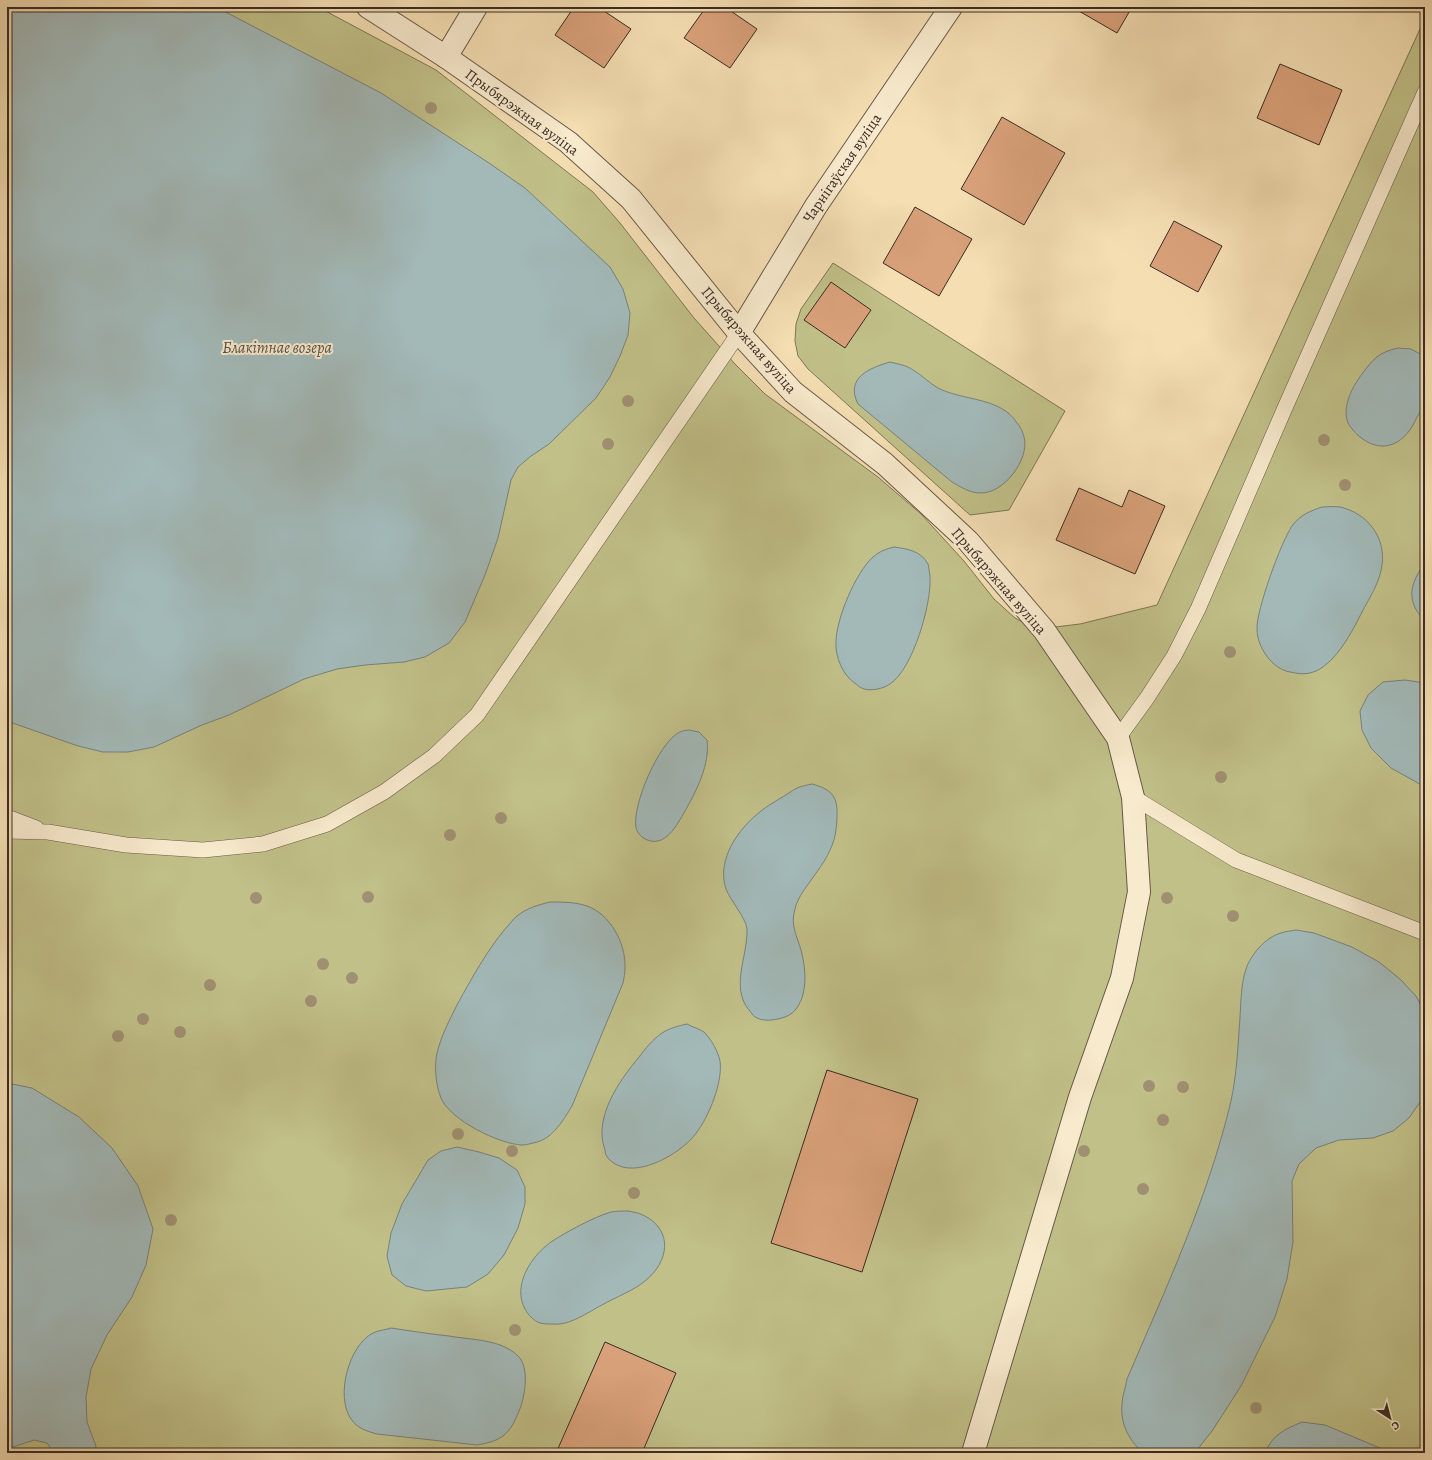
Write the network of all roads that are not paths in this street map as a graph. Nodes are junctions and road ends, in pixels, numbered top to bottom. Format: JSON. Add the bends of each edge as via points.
{"nodes":[{"id":1,"x":368,"y":7,"type":"edge"},
{"id":2,"x":476,"y":7,"type":"edge"},
{"id":3,"x":952,"y":7,"type":"edge"},
{"id":4,"x":446,"y":57,"type":"junction"},
{"id":5,"x":1425,"y":92,"type":"edge"},
{"id":6,"x":739,"y":333,"type":"junction"},
{"id":7,"x":1118,"y":738,"type":"junction"},
{"id":8,"x":1134,"y":797,"type":"junction"},
{"id":9,"x":7,"y":817,"type":"edge"},
{"id":10,"x":7,"y":831,"type":"edge"},
{"id":11,"x":48,"y":832,"type":"junction"},
{"id":12,"x":1425,"y":933,"type":"edge"},
{"id":13,"x":973,"y":1453,"type":"edge"}],
"edges":[{"from":1,"to":4,"type":"street","name":"Прыбярэжная вуліца"},
{"from":2,"to":4,"type":"street"},
{"from":3,"to":6,"type":"street","name":"Чарнігаўская вуліца","via":[[816,206]]},
{"from":4,"to":6,"type":"street","name":"Прыбярэжная вуліца","via":[[568,142],[630,199]]},
{"from":5,"to":7,"type":"lane","via":[[1198,609],[1174,656]]},
{"from":6,"to":7,"type":"street","name":"Прыбярэжная вуліца","via":[[792,392],[885,464],[968,541],[1044,630]]},
{"from":6,"to":11,"type":"lane","via":[[477,715],[434,756],[384,792],[327,824],[264,844],[196,850],[126,846]]},
{"from":7,"to":8,"type":"street","name":"Прыбярэжная вуліца"},
{"from":8,"to":12,"type":"lane","via":[[1236,860]]},
{"from":8,"to":13,"type":"street","name":"Прыбярэжная вуліца","via":[[1139,892],[1122,978],[1080,1097]]},
{"from":9,"to":11,"type":"lane"},
{"from":10,"to":11,"type":"lane"}]}
